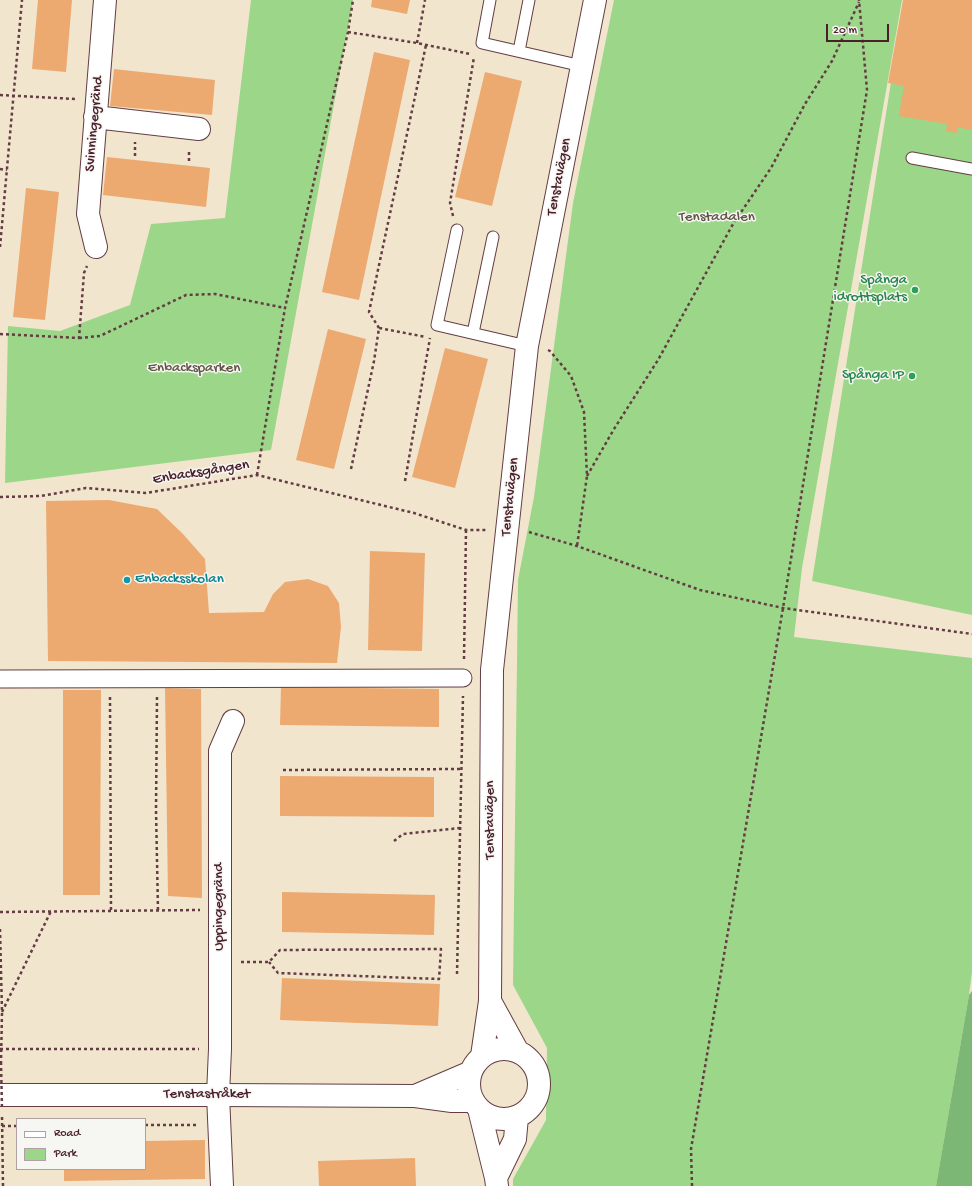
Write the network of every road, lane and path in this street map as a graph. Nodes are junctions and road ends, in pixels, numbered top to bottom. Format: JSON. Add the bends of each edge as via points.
{"nodes":[{"id":1,"x":22,"y":0,"type":"edge"},
{"id":2,"x":105,"y":0,"type":"edge"},
{"id":3,"x":352,"y":0,"type":"edge"},
{"id":4,"x":425,"y":0,"type":"edge"},
{"id":5,"x":490,"y":0,"type":"edge"},
{"id":6,"x":529,"y":0,"type":"edge"},
{"id":7,"x":596,"y":0,"type":"edge"},
{"id":8,"x":859,"y":1,"type":"edge"},
{"id":9,"x":348,"y":32,"type":"junction"},
{"id":10,"x":417,"y":43,"type":"junction"},
{"id":11,"x":426,"y":45,"type":"junction"},
{"id":12,"x":519,"y":51,"type":"junction"},
{"id":13,"x":582,"y":66,"type":"junction"},
{"id":14,"x":0,"y":95,"type":"edge"},
{"id":15,"x":13,"y":96,"type":"junction"},
{"id":16,"x":96,"y":109,"type":"junction"},
{"id":17,"x":199,"y":129,"type":"dead end"},
{"id":18,"x":912,"y":158,"type":"dead end"},
{"id":19,"x":0,"y":169,"type":"edge"},
{"id":20,"x":972,"y":169,"type":"edge"},
{"id":21,"x":6,"y":170,"type":"junction"},
{"id":22,"x":457,"y":230,"type":"joint"},
{"id":23,"x":493,"y":237,"type":"dead end"},
{"id":24,"x":0,"y":247,"type":"edge"},
{"id":25,"x":96,"y":247,"type":"joint"},
{"id":26,"x":285,"y":308,"type":"junction"},
{"id":27,"x":437,"y":325,"type":"junction"},
{"id":28,"x":380,"y":328,"type":"junction"},
{"id":29,"x":0,"y":334,"type":"edge"},
{"id":30,"x":473,"y":334,"type":"junction"},
{"id":31,"x":79,"y":338,"type":"junction"},
{"id":32,"x":430,"y":338,"type":"junction"},
{"id":33,"x":527,"y":346,"type":"junction"},
{"id":34,"x":350,"y":469,"type":"dead end"},
{"id":35,"x":257,"y":475,"type":"junction"},
{"id":36,"x":587,"y":476,"type":"junction"},
{"id":37,"x":406,"y":481,"type":"dead end"},
{"id":38,"x":0,"y":497,"type":"edge"},
{"id":39,"x":466,"y":530,"type":"junction"},
{"id":40,"x":488,"y":530,"type":"dead end"},
{"id":41,"x":529,"y":532,"type":"dead end"},
{"id":42,"x":577,"y":546,"type":"junction"},
{"id":43,"x":783,"y":608,"type":"junction"},
{"id":44,"x":972,"y":634,"type":"edge"},
{"id":45,"x":463,"y":678,"type":"junction"},
{"id":46,"x":0,"y":679,"type":"edge"},
{"id":47,"x":110,"y":679,"type":"junction"},
{"id":48,"x":157,"y":679,"type":"junction"},
{"id":49,"x":233,"y":721,"type":"dead end"},
{"id":50,"x":461,"y":769,"type":"junction"},
{"id":51,"x":283,"y":770,"type":"dead end"},
{"id":52,"x":460,"y":828,"type":"junction"},
{"id":53,"x":394,"y":841,"type":"dead end"},
{"id":54,"x":158,"y":910,"type":"junction"},
{"id":55,"x":220,"y":910,"type":"junction"},
{"id":56,"x":51,"y":911,"type":"junction"},
{"id":57,"x":111,"y":911,"type":"junction"},
{"id":58,"x":0,"y":912,"type":"edge"},
{"id":59,"x":0,"y":929,"type":"edge"},
{"id":60,"x":220,"y":962,"type":"junction"},
{"id":61,"x":269,"y":962,"type":"junction"},
{"id":62,"x":457,"y":974,"type":"dead end"},
{"id":63,"x":490,"y":1001,"type":"junction"},
{"id":64,"x":2,"y":1012,"type":"junction"},
{"id":65,"x":0,"y":1049,"type":"edge"},
{"id":66,"x":220,"y":1049,"type":"junction"},
{"id":67,"x":518,"y":1052,"type":"junction"},
{"id":68,"x":476,"y":1064,"type":"junction"},
{"id":69,"x":218,"y":1095,"type":"junction"},
{"id":70,"x":415,"y":1096,"type":"junction"},
{"id":71,"x":1,"y":1102,"type":"edge"},
{"id":72,"x":476,"y":1105,"type":"junction"},
{"id":73,"x":516,"y":1117,"type":"junction"},
{"id":74,"x":200,"y":1125,"type":"dead end"},
{"id":75,"x":1,"y":1126,"type":"edge"},
{"id":76,"x":16,"y":1126,"type":"edge"},
{"id":77,"x":146,"y":1126,"type":"edge"},
{"id":78,"x":496,"y":1182,"type":"edge"},
{"id":79,"x":3,"y":1186,"type":"edge"},
{"id":80,"x":222,"y":1186,"type":"edge"},
{"id":81,"x":692,"y":1186,"type":"edge"}],
"edges":[{"from":1,"to":15,"type":"path"},
{"from":2,"to":16,"type":"street","name":"Svinningegränd"},
{"from":3,"to":9,"type":"path"},
{"from":4,"to":10,"type":"path"},
{"from":5,"to":12,"type":"lane","via":[[482,42]]},
{"from":6,"to":12,"type":"lane"},
{"from":7,"to":13,"type":"street","name":"Tenstavägen"},
{"from":8,"to":36,"type":"path","via":[[832,61],[805,104],[771,168],[733,224],[658,360]]},
{"from":8,"to":43,"type":"path","via":[[867,90]]},
{"from":9,"to":10,"type":"path"},
{"from":9,"to":26,"type":"path"},
{"from":10,"to":11,"type":"path"},
{"from":11,"to":22,"type":"path","via":[[473,55],[475,52],[450,203]]},
{"from":11,"to":28,"type":"path","via":[[369,312]]},
{"from":12,"to":13,"type":"lane"},
{"from":13,"to":33,"type":"street","name":"Tenstavägen"},
{"from":14,"to":15,"type":"path"},
{"from":15,"to":16,"type":"path"},
{"from":15,"to":21,"type":"path"},
{"from":16,"to":17,"type":"street"},
{"from":16,"to":25,"type":"street","name":"Svinningegränd","via":[[88,214]]},
{"from":18,"to":20,"type":"lane"},
{"from":19,"to":21,"type":"path"},
{"from":21,"to":24,"type":"path"},
{"from":22,"to":27,"type":"lane"},
{"from":23,"to":30,"type":"lane"},
{"from":25,"to":31,"type":"path","via":[[84,273]]},
{"from":26,"to":31,"type":"path","via":[[215,294],[186,295],[100,336]]},
{"from":26,"to":35,"type":"path"},
{"from":27,"to":30,"type":"lane"},
{"from":27,"to":32,"type":"path"},
{"from":28,"to":32,"type":"path"},
{"from":28,"to":34,"type":"path"},
{"from":29,"to":31,"type":"path"},
{"from":30,"to":33,"type":"lane"},
{"from":32,"to":37,"type":"path"},
{"from":33,"to":36,"type":"path","via":[[550,351],[571,376],[584,412]]},
{"from":33,"to":63,"type":"street","name":"Tenstavägen","via":[[492,670]]},
{"from":35,"to":38,"type":"path","name":"Enbacksgången","via":[[146,493],[86,488],[41,496]]},
{"from":35,"to":39,"type":"path","name":"Enbacksgången","via":[[414,513]]},
{"from":36,"to":42,"type":"path"},
{"from":39,"to":40,"type":"path","name":"Enbacksgången"},
{"from":39,"to":45,"type":"path"},
{"from":41,"to":42,"type":"path"},
{"from":42,"to":43,"type":"path","via":[[700,590]]},
{"from":43,"to":44,"type":"path"},
{"from":43,"to":81,"type":"path","via":[[691,1149]]},
{"from":45,"to":48,"type":"street"},
{"from":45,"to":50,"type":"path"},
{"from":46,"to":47,"type":"street"},
{"from":47,"to":48,"type":"street"},
{"from":47,"to":57,"type":"path"},
{"from":48,"to":54,"type":"path"},
{"from":49,"to":55,"type":"street","name":"Uppingegränd","via":[[220,751]]},
{"from":50,"to":51,"type":"path"},
{"from":50,"to":52,"type":"path"},
{"from":52,"to":53,"type":"path","via":[[403,834]]},
{"from":52,"to":62,"type":"path"},
{"from":54,"to":55,"type":"path"},
{"from":54,"to":57,"type":"path"},
{"from":55,"to":60,"type":"street","name":"Uppingegränd"},
{"from":56,"to":57,"type":"path"},
{"from":56,"to":58,"type":"path"},
{"from":56,"to":64,"type":"path"},
{"from":59,"to":64,"type":"path"},
{"from":60,"to":61,"type":"path"},
{"from":60,"to":66,"type":"street","name":"Uppingegränd"},
{"from":61,"to":61,"type":"path","via":[[280,950],[441,949],[439,979],[278,973]]},
{"from":63,"to":67,"type":"street","name":"Tenstavägen"},
{"from":63,"to":68,"type":"street","name":"Tenstavägen"},
{"from":64,"to":65,"type":"path"},
{"from":65,"to":66,"type":"path"},
{"from":65,"to":71,"type":"path","bridge":true},
{"from":66,"to":69,"type":"street","name":"Uppingegränd"},
{"from":67,"to":68,"type":"street","via":[[509,1049],[490,1051]]},
{"from":67,"to":73,"type":"street","via":[[532,1063],[539,1083],[538,1094],[533,1104],[526,1112]]},
{"from":68,"to":70,"type":"street","name":"Tenstastråket"},
{"from":68,"to":72,"type":"street","via":[[469,1082],[469,1092]]},
{"from":69,"to":70,"type":"street","name":"Tenstastråket"},
{"from":69,"to":71,"type":"street","name":"Tenstastråket"},
{"from":69,"to":80,"type":"street","name":"Uppingegränd"},
{"from":70,"to":72,"type":"street","name":"Tenstastråket"},
{"from":71,"to":75,"type":"path"},
{"from":72,"to":73,"type":"street","via":[[487,1115],[497,1119]]},
{"from":72,"to":78,"type":"street"},
{"from":73,"to":78,"type":"street","via":[[515,1139]]},
{"from":74,"to":77,"type":"path"},
{"from":75,"to":76,"type":"path"},
{"from":75,"to":79,"type":"path"}]}
